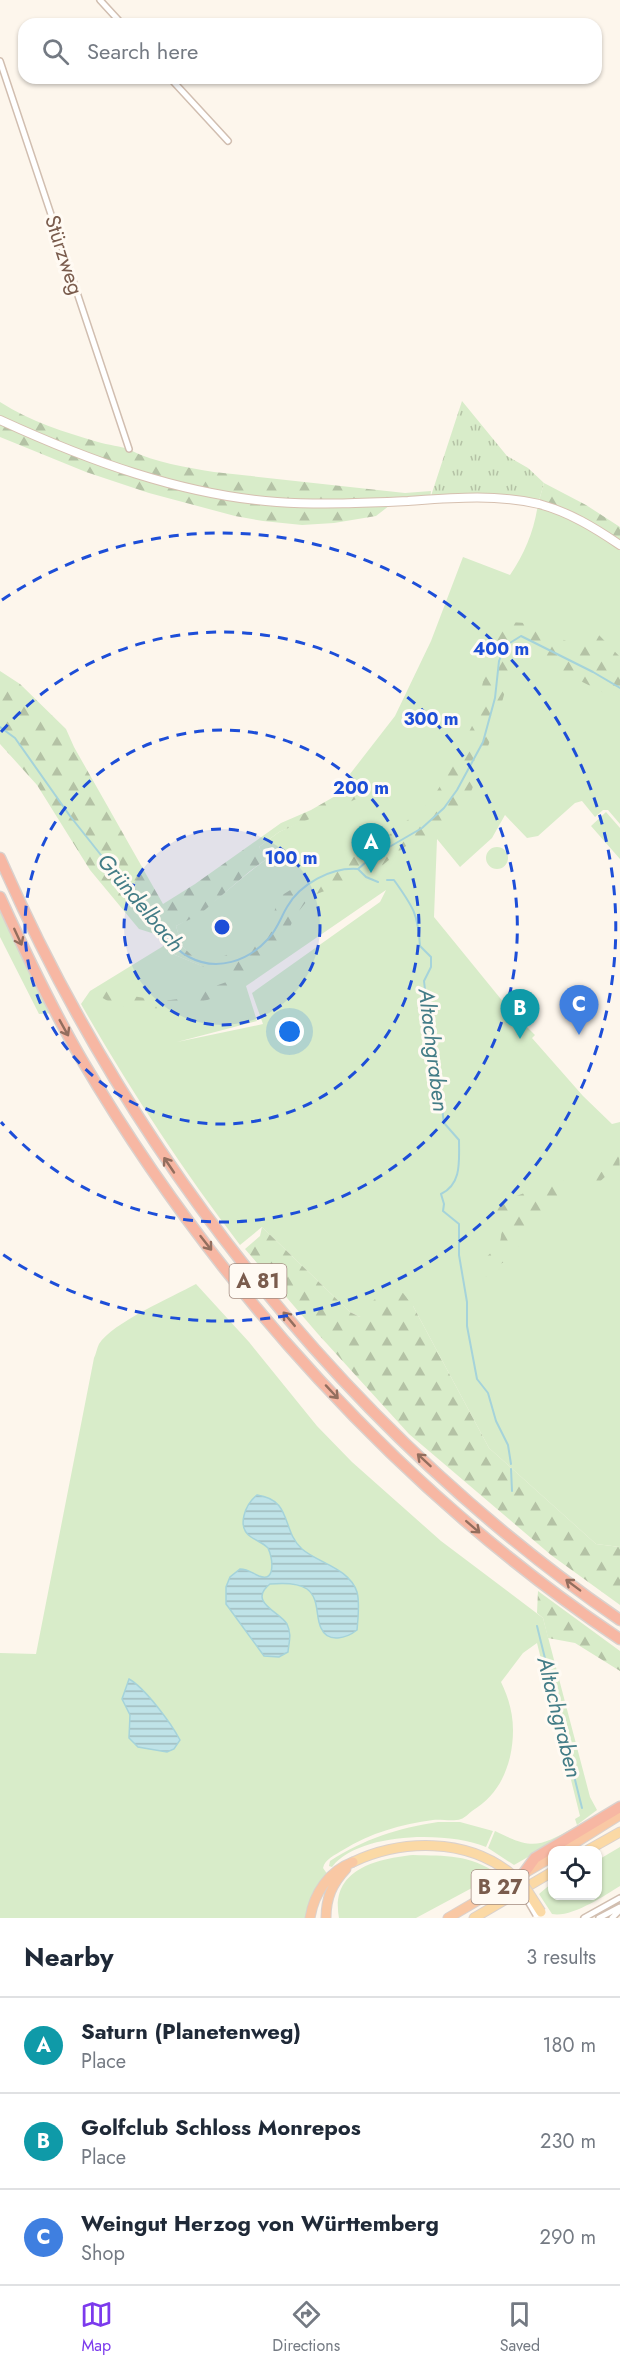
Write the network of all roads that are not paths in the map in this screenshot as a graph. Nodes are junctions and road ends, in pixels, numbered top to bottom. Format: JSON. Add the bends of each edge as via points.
{"nodes":[{"id":1,"x":100,"y":0,"type":"edge"},
{"id":2,"x":116,"y":18,"type":"edge"},
{"id":3,"x":0,"y":61,"type":"edge"},
{"id":4,"x":176,"y":84,"type":"edge"},
{"id":5,"x":228,"y":141,"type":"dead end"},
{"id":6,"x":0,"y":420,"type":"edge"},
{"id":7,"x":129,"y":449,"type":"dead end"},
{"id":8,"x":620,"y":545,"type":"edge"},
{"id":9,"x":0,"y":858,"type":"edge"},
{"id":10,"x":0,"y":897,"type":"edge"},
{"id":11,"x":620,"y":1620,"type":"edge"},
{"id":12,"x":620,"y":1639,"type":"edge"},
{"id":13,"x":620,"y":1807,"type":"edge"},
{"id":14,"x":620,"y":1815,"type":"edge"},
{"id":15,"x":620,"y":1832,"type":"edge"},
{"id":16,"x":572,"y":1846,"type":"edge"},
{"id":17,"x":596,"y":1846,"type":"edge"},
{"id":18,"x":548,"y":1859,"type":"edge"},
{"id":19,"x":352,"y":1862,"type":"junction"},
{"id":20,"x":524,"y":1873,"type":"junction"},
{"id":21,"x":548,"y":1874,"type":"edge"},
{"id":22,"x":620,"y":1898,"type":"edge"},
{"id":23,"x":620,"y":1909,"type":"edge"},
{"id":24,"x":539,"y":1916,"type":"edge"},
{"id":25,"x":310,"y":1918,"type":"edge"},
{"id":26,"x":326,"y":1918,"type":"edge"},
{"id":27,"x":448,"y":1918,"type":"edge"},
{"id":28,"x":474,"y":1918,"type":"edge"},
{"id":29,"x":584,"y":1918,"type":"edge"},
{"id":30,"x":599,"y":1918,"type":"edge"},
{"id":31,"x":612,"y":1918,"type":"edge"}],
"edges":[{"from":1,"to":2,"type":"street"},
{"from":3,"to":7,"type":"street","name":"Stürzweg"},
{"from":4,"to":5,"type":"street"},
{"from":6,"to":8,"type":"main road","via":[[115,466],[190,488],[275,502],[314,504],[470,498],[514,501],[555,509]]},
{"from":11,"to":9,"type":"highway","number":"A 81","one_way":true,"via":[[526,1550],[429,1464],[329,1363],[239,1259],[171,1168],[97,1051]]},
{"from":10,"to":12,"type":"highway","number":"A 81","one_way":true,"via":[[56,1013],[126,1131],[193,1227],[262,1313],[348,1409],[420,1479],[531,1574]]},
{"from":13,"to":20,"type":"highway","via":[[535,1858]]},
{"from":14,"to":16,"type":"highway"},
{"from":15,"to":17,"type":"main road"},
{"from":18,"to":20,"type":"highway","number":"B 27"},
{"from":19,"to":24,"type":"main road","bridge":true,"via":[[388,1850],[421,1846],[466,1850],[510,1873],[525,1887]]},
{"from":19,"to":25,"type":"highway","via":[[334,1872],[323,1885]]},
{"from":19,"to":26,"type":"highway","via":[[332,1887]]},
{"from":20,"to":27,"type":"highway","number":"B 27"},
{"from":21,"to":28,"type":"main road","number":"B 27"},
{"from":22,"to":29,"type":"street"},
{"from":23,"to":30,"type":"street"},
{"from":23,"to":31,"type":"street"}]}
